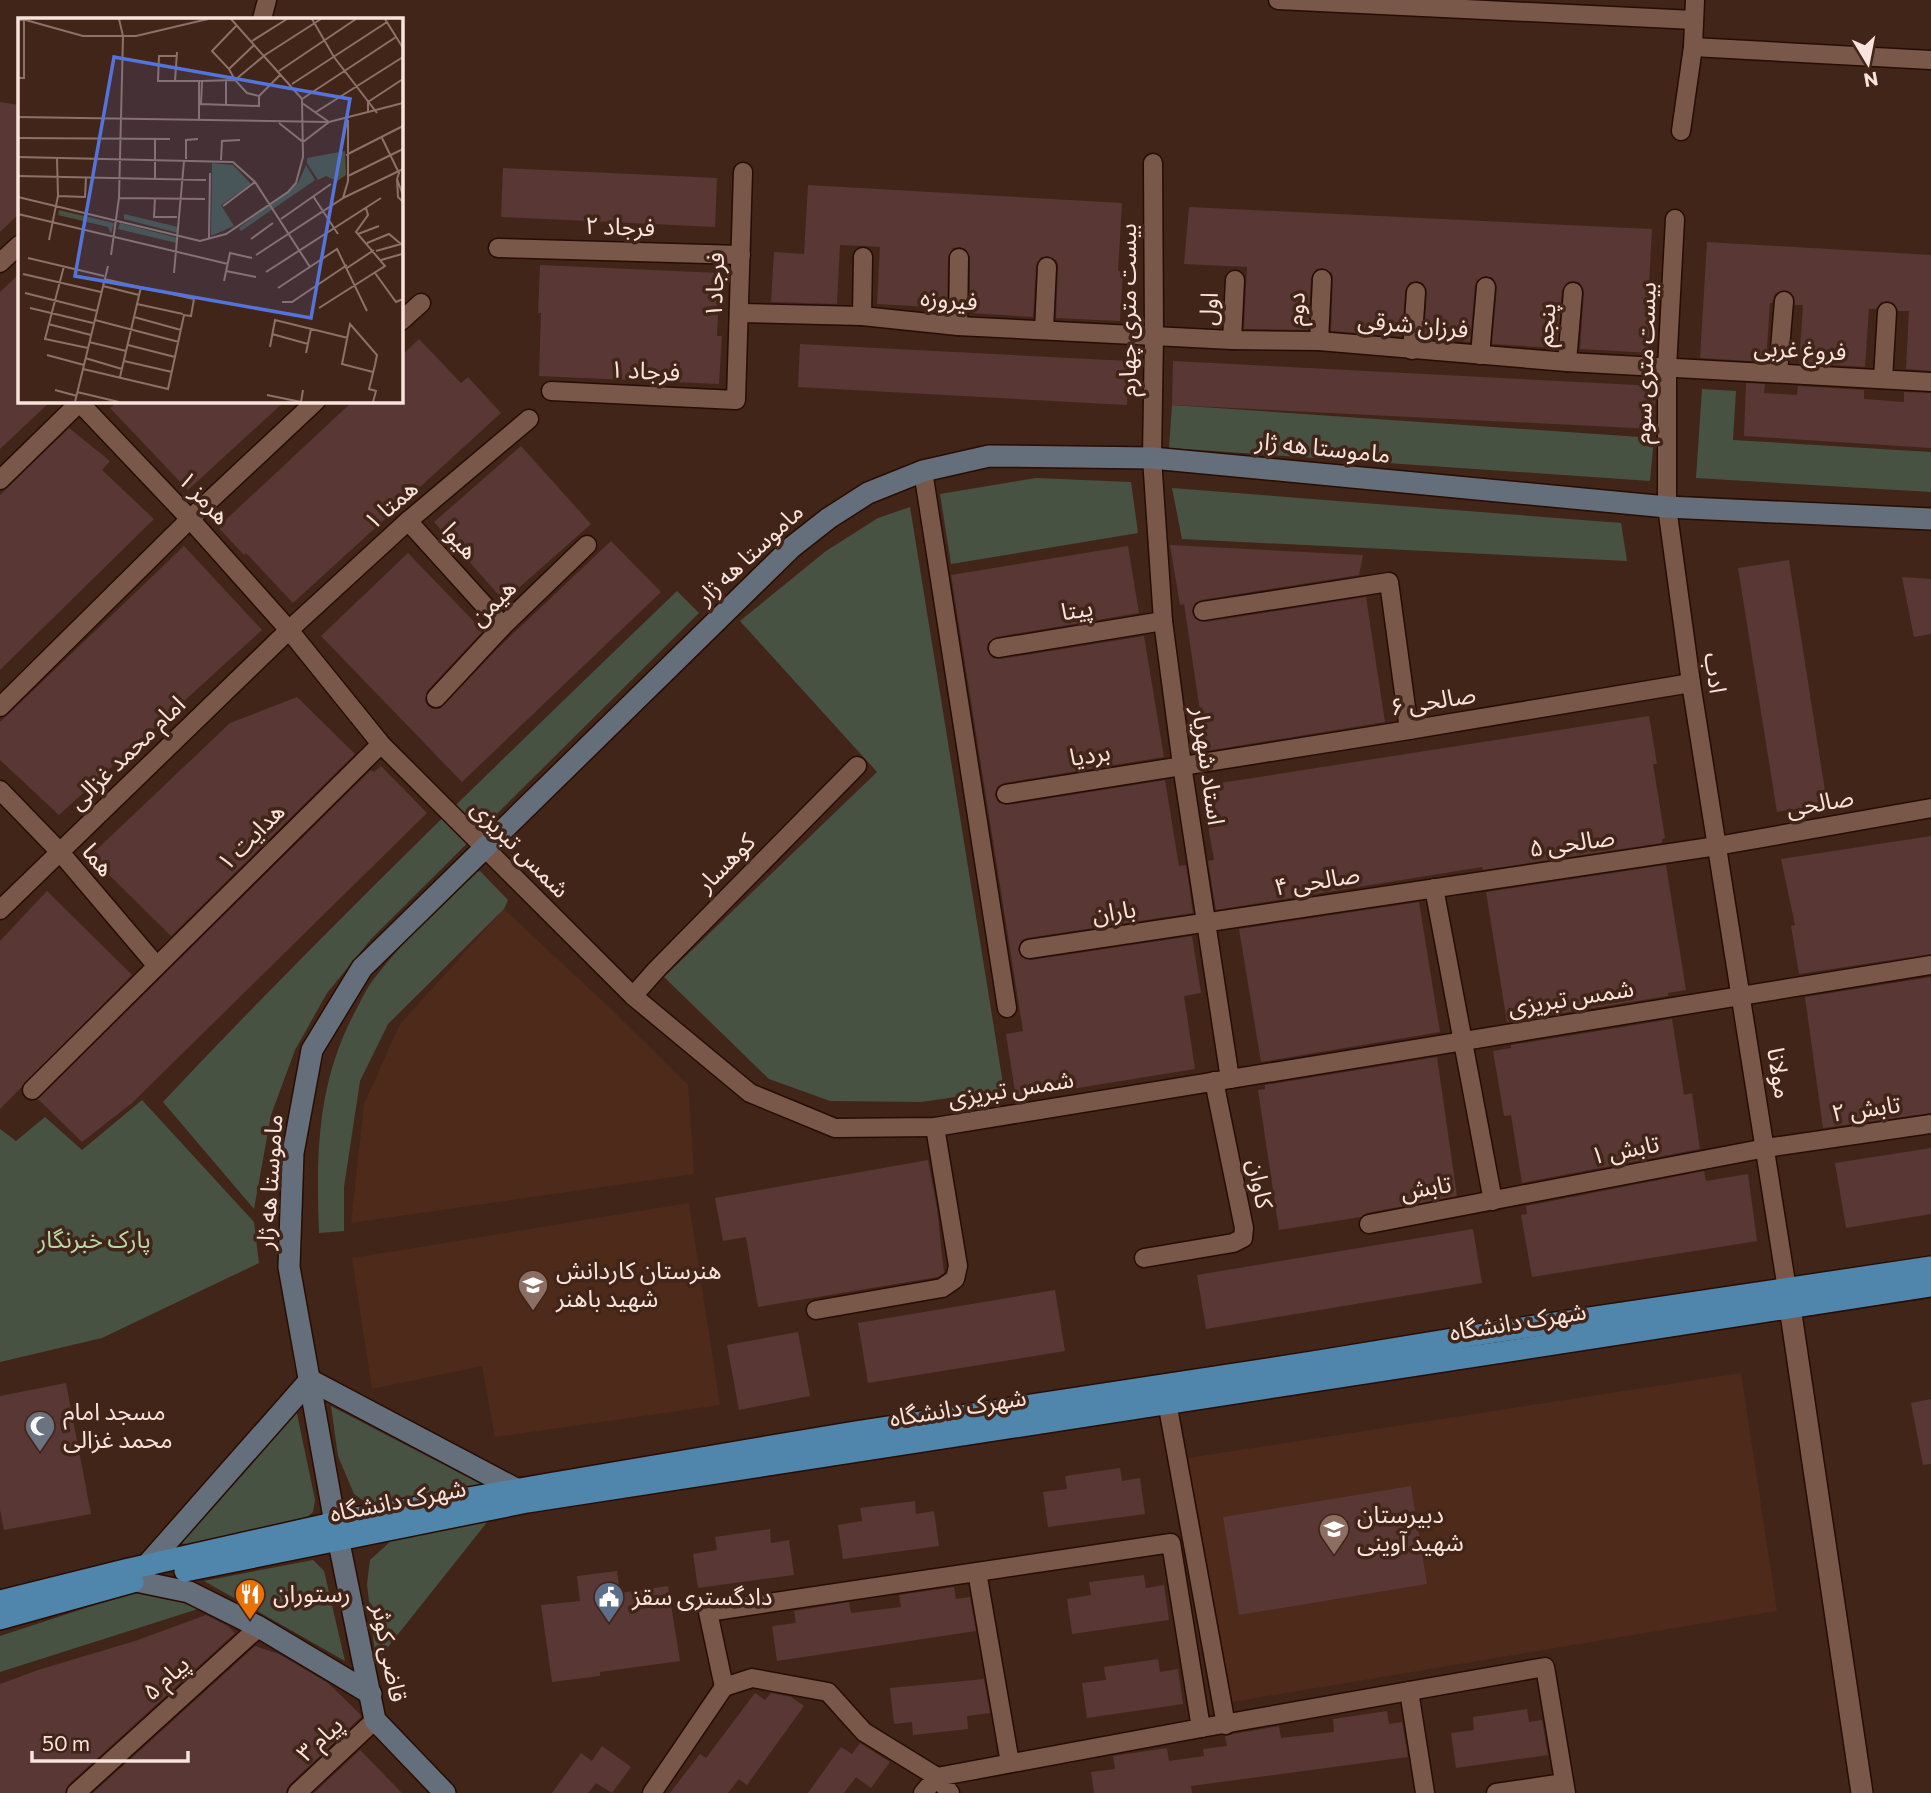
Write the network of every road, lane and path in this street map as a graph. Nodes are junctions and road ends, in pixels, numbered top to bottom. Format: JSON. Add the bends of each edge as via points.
{"nodes":[{"id":1,"x":267,"y":0,"type":"edge"},
{"id":2,"x":1278,"y":0,"type":"edge"},
{"id":3,"x":1695,"y":0,"type":"edge"},
{"id":4,"x":1392,"y":3,"type":"edge"},
{"id":5,"x":262,"y":18,"type":"edge"},
{"id":6,"x":1694,"y":20,"type":"junction"},
{"id":7,"x":1693,"y":47,"type":"junction"},
{"id":8,"x":1931,"y":60,"type":"edge"},
{"id":9,"x":1681,"y":131,"type":"dead end"},
{"id":10,"x":1153,"y":163,"type":"dead end"},
{"id":11,"x":743,"y":172,"type":"dead end"},
{"id":12,"x":1675,"y":219,"type":"dead end"},
{"id":13,"x":18,"y":245,"type":"edge"},
{"id":14,"x":498,"y":248,"type":"dead end"},
{"id":15,"x":741,"y":255,"type":"junction"},
{"id":16,"x":863,"y":257,"type":"dead end"},
{"id":17,"x":959,"y":258,"type":"dead end"},
{"id":18,"x":0,"y":263,"type":"edge"},
{"id":19,"x":1047,"y":267,"type":"dead end"},
{"id":20,"x":1322,"y":279,"type":"dead end"},
{"id":21,"x":1235,"y":280,"type":"dead end"},
{"id":22,"x":1486,"y":287,"type":"dead end"},
{"id":23,"x":1416,"y":292,"type":"dead end"},
{"id":24,"x":1573,"y":292,"type":"dead end"},
{"id":25,"x":1784,"y":301,"type":"dead end"},
{"id":26,"x":421,"y":303,"type":"dead end"},
{"id":27,"x":1887,"y":312,"type":"dead end"},
{"id":28,"x":739,"y":313,"type":"junction"},
{"id":29,"x":862,"y":316,"type":"junction"},
{"id":30,"x":402,"y":320,"type":"edge"},
{"id":31,"x":958,"y":326,"type":"junction"},
{"id":32,"x":1044,"y":330,"type":"junction"},
{"id":33,"x":1154,"y":335,"type":"junction"},
{"id":34,"x":1232,"y":340,"type":"junction"},
{"id":35,"x":1319,"y":341,"type":"junction"},
{"id":36,"x":1412,"y":349,"type":"junction"},
{"id":37,"x":1480,"y":355,"type":"junction"},
{"id":38,"x":1567,"y":362,"type":"junction"},
{"id":39,"x":1667,"y":368,"type":"junction"},
{"id":40,"x":1778,"y":373,"type":"junction"},
{"id":41,"x":1883,"y":379,"type":"junction"},
{"id":42,"x":1931,"y":382,"type":"edge"},
{"id":43,"x":551,"y":391,"type":"dead end"},
{"id":44,"x":736,"y":400,"type":"joint"},
{"id":45,"x":80,"y":402,"type":"edge"},
{"id":46,"x":315,"y":402,"type":"edge"},
{"id":47,"x":529,"y":419,"type":"dead end"},
{"id":48,"x":1152,"y":458,"type":"junction"},
{"id":49,"x":923,"y":471,"type":"junction"},
{"id":50,"x":0,"y":480,"type":"edge"},
{"id":51,"x":1667,"y":507,"type":"junction"},
{"id":52,"x":190,"y":519,"type":"junction"},
{"id":53,"x":1931,"y":519,"type":"edge"},
{"id":54,"x":408,"y":521,"type":"junction"},
{"id":55,"x":587,"y":545,"type":"dead end"},
{"id":56,"x":1203,"y":611,"type":"dead end"},
{"id":57,"x":1163,"y":621,"type":"junction"},
{"id":58,"x":503,"y":626,"type":"junction"},
{"id":59,"x":289,"y":630,"type":"junction"},
{"id":60,"x":998,"y":648,"type":"dead end"},
{"id":61,"x":1691,"y":683,"type":"junction"},
{"id":62,"x":436,"y":698,"type":"dead end"},
{"id":63,"x":0,"y":707,"type":"edge"},
{"id":64,"x":1409,"y":730,"type":"junction"},
{"id":65,"x":381,"y":744,"type":"junction"},
{"id":66,"x":1182,"y":765,"type":"junction"},
{"id":67,"x":857,"y":766,"type":"dead end"},
{"id":68,"x":0,"y":790,"type":"edge"},
{"id":69,"x":1006,"y":794,"type":"dead end"},
{"id":70,"x":1931,"y":808,"type":"edge"},
{"id":71,"x":1717,"y":846,"type":"junction"},
{"id":72,"x":484,"y":849,"type":"junction"},
{"id":73,"x":60,"y":852,"type":"junction"},
{"id":74,"x":1434,"y":888,"type":"junction"},
{"id":75,"x":0,"y":910,"type":"edge"},
{"id":76,"x":1206,"y":923,"type":"junction"},
{"id":77,"x":1029,"y":949,"type":"dead end"},
{"id":78,"x":156,"y":965,"type":"junction"},
{"id":79,"x":1931,"y":965,"type":"edge"},
{"id":80,"x":633,"y":996,"type":"junction"},
{"id":81,"x":1741,"y":996,"type":"junction"},
{"id":82,"x":1007,"y":1008,"type":"dead end"},
{"id":83,"x":1462,"y":1041,"type":"junction"},
{"id":84,"x":1222,"y":1080,"type":"junction"},
{"id":85,"x":32,"y":1090,"type":"dead end"},
{"id":86,"x":1931,"y":1125,"type":"edge"},
{"id":87,"x":935,"y":1127,"type":"junction"},
{"id":88,"x":1766,"y":1148,"type":"junction"},
{"id":89,"x":1493,"y":1201,"type":"junction"},
{"id":90,"x":1369,"y":1224,"type":"dead end"},
{"id":91,"x":1144,"y":1258,"type":"dead end"},
{"id":92,"x":1931,"y":1267,"type":"edge"},
{"id":93,"x":1931,"y":1286,"type":"edge"},
{"id":94,"x":1789,"y":1297,"type":"junction"},
{"id":95,"x":816,"y":1310,"type":"dead end"},
{"id":96,"x":310,"y":1380,"type":"junction"},
{"id":97,"x":1167,"y":1402,"type":"junction"},
{"id":98,"x":523,"y":1496,"type":"junction"},
{"id":99,"x":337,"y":1531,"type":"junction"},
{"id":100,"x":977,"y":1572,"type":"junction"},
{"id":101,"x":141,"y":1574,"type":"junction"},
{"id":102,"x":0,"y":1601,"type":"edge"},
{"id":103,"x":0,"y":1619,"type":"edge"},
{"id":104,"x":259,"y":1627,"type":"junction"},
{"id":105,"x":724,"y":1687,"type":"junction"},
{"id":106,"x":1409,"y":1691,"type":"junction"},
{"id":107,"x":371,"y":1694,"type":"junction"},
{"id":108,"x":376,"y":1720,"type":"junction"},
{"id":109,"x":1226,"y":1724,"type":"junction"},
{"id":110,"x":1201,"y":1728,"type":"junction"},
{"id":111,"x":1010,"y":1763,"type":"junction"},
{"id":112,"x":937,"y":1777,"type":"junction"},
{"id":113,"x":1565,"y":1788,"type":"edge"},
{"id":114,"x":76,"y":1793,"type":"edge"},
{"id":115,"x":297,"y":1793,"type":"edge"},
{"id":116,"x":445,"y":1793,"type":"edge"},
{"id":117,"x":652,"y":1793,"type":"edge"},
{"id":118,"x":923,"y":1793,"type":"edge"},
{"id":119,"x":950,"y":1793,"type":"edge"},
{"id":120,"x":1425,"y":1793,"type":"edge"},
{"id":121,"x":1496,"y":1793,"type":"edge"},
{"id":122,"x":1862,"y":1793,"type":"edge"}],
"edges":[{"from":1,"to":5,"type":"street"},
{"from":2,"to":4,"type":"street"},
{"from":3,"to":6,"type":"street"},
{"from":4,"to":6,"type":"street"},
{"from":6,"to":7,"type":"street"},
{"from":7,"to":8,"type":"street"},
{"from":7,"to":9,"type":"street"},
{"from":10,"to":33,"type":"street","name":"بیست متری چهارم"},
{"from":11,"to":15,"type":"street","name":"فرجاد۱"},
{"from":12,"to":39,"type":"street","name":"بیست متری سوم"},
{"from":13,"to":18,"type":"street"},
{"from":14,"to":15,"type":"street","name":"فرجاد ۲"},
{"from":15,"to":28,"type":"street","name":"فرجاد۱"},
{"from":16,"to":29,"type":"street"},
{"from":17,"to":31,"type":"street"},
{"from":19,"to":32,"type":"street"},
{"from":20,"to":35,"type":"street","name":"دوم"},
{"from":21,"to":34,"type":"street","name":"اول"},
{"from":22,"to":37,"type":"street"},
{"from":23,"to":36,"type":"street"},
{"from":24,"to":38,"type":"street","name":"پنجم"},
{"from":25,"to":40,"type":"street"},
{"from":26,"to":30,"type":"street"},
{"from":27,"to":41,"type":"street"},
{"from":28,"to":29,"type":"street","name":"فیروزه"},
{"from":28,"to":44,"type":"street","name":"فرجاد۱"},
{"from":29,"to":31,"type":"street","name":"فیروزه"},
{"from":31,"to":32,"type":"street","name":"فیروزه"},
{"from":32,"to":33,"type":"street","name":"فیروزه"},
{"from":33,"to":34,"type":"street","name":"فرزان شرقی"},
{"from":33,"to":48,"type":"street","name":"بیست متری چهارم"},
{"from":34,"to":35,"type":"street","name":"فرزان شرقی"},
{"from":35,"to":36,"type":"street","name":"فرزان شرقی"},
{"from":36,"to":37,"type":"street","name":"فرزان شرقی"},
{"from":37,"to":38,"type":"street","name":"فرزان شرقی"},
{"from":38,"to":39,"type":"street","name":"فرزان شرقی"},
{"from":39,"to":40,"type":"street","name":"فروغ غربی"},
{"from":39,"to":51,"type":"street","name":"بیست متری سوم"},
{"from":40,"to":41,"type":"street","name":"فروغ غربی"},
{"from":41,"to":42,"type":"street","name":"فروغ غربی"},
{"from":43,"to":44,"type":"street","name":"فرجاد ۱"},
{"from":45,"to":50,"type":"street"},
{"from":45,"to":52,"type":"street","name":"هرمز ۱"},
{"from":46,"to":52,"type":"street"},
{"from":47,"to":54,"type":"street","name":"همتا ۱"},
{"from":48,"to":49,"type":"main road","name":"ماموستا هه ژار","via":[[989,456]]},
{"from":48,"to":51,"type":"main road","name":"ماموستا هه ژار"},
{"from":48,"to":57,"type":"street","name":"استاد شهریار"},
{"from":49,"to":72,"type":"main road","name":"ماموستا هه ژار","via":[[869,493],[792,547]]},
{"from":49,"to":82,"type":"street"},
{"from":51,"to":53,"type":"main road","name":"ماموستا هه ژار"},
{"from":51,"to":61,"type":"street","name":"ادب"},
{"from":52,"to":59,"type":"street","name":"هرمز ۱"},
{"from":52,"to":63,"type":"street"},
{"from":54,"to":58,"type":"street","name":"هیوا"},
{"from":54,"to":59,"type":"street","name":"همتا ۱"},
{"from":55,"to":58,"type":"street","name":"هیمن"},
{"from":56,"to":64,"type":"street","via":[[1389,582]]},
{"from":57,"to":60,"type":"street","name":"پیتا"},
{"from":57,"to":66,"type":"street","name":"استاد شهریار"},
{"from":58,"to":62,"type":"street","name":"هیمن"},
{"from":59,"to":65,"type":"street","name":"شمس تبریزی"},
{"from":59,"to":73,"type":"street","name":"امام محمد غزالی"},
{"from":61,"to":64,"type":"street","name":"صالحی ۶"},
{"from":61,"to":71,"type":"street","name":"ادب"},
{"from":64,"to":66,"type":"street","name":"صالحی ۶"},
{"from":65,"to":72,"type":"street","name":"شمس تبریزی"},
{"from":65,"to":78,"type":"street","name":"هدایت ۱"},
{"from":66,"to":69,"type":"street","name":"بردیا"},
{"from":66,"to":76,"type":"street","name":"استاد شهریار"},
{"from":67,"to":80,"type":"street","name":"کوهسار"},
{"from":68,"to":73,"type":"street","name":"هما"},
{"from":70,"to":71,"type":"street","name":"صالحی"},
{"from":71,"to":74,"type":"street","name":"صالحی ۵"},
{"from":71,"to":81,"type":"street","name":"مولانا"},
{"from":72,"to":80,"type":"street","name":"شمس تبریزی"},
{"from":72,"to":96,"type":"main road","name":"ماموستا هه ژار","via":[[362,968],[312,1050],[293,1153],[289,1267]]},
{"from":73,"to":75,"type":"street","name":"امام محمد غزالی"},
{"from":73,"to":78,"type":"street","name":"هما"},
{"from":74,"to":76,"type":"street","name":"صالحی ۴"},
{"from":74,"to":83,"type":"street"},
{"from":76,"to":77,"type":"street","name":"باران"},
{"from":76,"to":84,"type":"street","name":"استاد شهریار"},
{"from":78,"to":85,"type":"street","name":"هدایت ۱"},
{"from":79,"to":81,"type":"street","name":"شمس تبریزی"},
{"from":80,"to":87,"type":"street","name":"شمس تبریزی","via":[[750,1093],[835,1128]]},
{"from":81,"to":83,"type":"street","name":"شمس تبریزی"},
{"from":81,"to":88,"type":"street","name":"مولانا"},
{"from":83,"to":84,"type":"street","name":"شمس تبریزی"},
{"from":83,"to":89,"type":"street"},
{"from":84,"to":87,"type":"street","name":"شمس تبریزی"},
{"from":84,"to":91,"type":"street","name":"کاوان","via":[[1242,1238]]},
{"from":86,"to":88,"type":"street","name":"تابش ۲"},
{"from":87,"to":95,"type":"street","via":[[958,1266],[955,1279],[943,1288]]},
{"from":88,"to":89,"type":"street","name":"تابش ۱"},
{"from":88,"to":94,"type":"street","name":"مولانا"},
{"from":89,"to":90,"type":"street","name":"تابش"},
{"from":92,"to":94,"type":"main road"},
{"from":93,"to":94,"type":"main road","name":"شهرک دانشگاه"},
{"from":94,"to":97,"type":"main road","name":"شهرک دانشگاه"},
{"from":94,"to":98,"type":"main road","via":[[855,1432]]},
{"from":94,"to":122,"type":"street"},
{"from":96,"to":98,"type":"main road"},
{"from":96,"to":99,"type":"main road","name":"ماموستا هه ژار"},
{"from":96,"to":101,"type":"main road"},
{"from":97,"to":98,"type":"main road","name":"شهرک دانشگاه"},
{"from":97,"to":109,"type":"street"},
{"from":98,"to":99,"type":"main road","name":"شهرک دانشگاه"},
{"from":99,"to":101,"type":"main road","name":"شهرک دانشگاه"},
{"from":99,"to":107,"type":"main road","name":"قاضی کوثر"},
{"from":100,"to":105,"type":"street","via":[[708,1612]]},
{"from":100,"to":110,"type":"street","via":[[1171,1544]]},
{"from":100,"to":111,"type":"street"},
{"from":101,"to":102,"type":"main road"},
{"from":101,"to":103,"type":"main road","name":"شهرک دانشگاه"},
{"from":101,"to":104,"type":"main road"},
{"from":104,"to":107,"type":"main road"},
{"from":104,"to":114,"type":"street","name":"پیام ۵"},
{"from":105,"to":112,"type":"street","via":[[752,1678],[828,1692],[864,1732]]},
{"from":105,"to":117,"type":"street"},
{"from":106,"to":109,"type":"street"},
{"from":106,"to":113,"type":"street","via":[[1545,1667]]},
{"from":106,"to":120,"type":"street"},
{"from":107,"to":108,"type":"main road","name":"قاضی کوثر"},
{"from":108,"to":115,"type":"street","name":"پیام ۳"},
{"from":108,"to":116,"type":"main road","name":"قاضی کوثر"},
{"from":109,"to":110,"type":"street"},
{"from":110,"to":111,"type":"street"},
{"from":111,"to":112,"type":"street"},
{"from":112,"to":118,"type":"street"},
{"from":112,"to":119,"type":"street"},
{"from":113,"to":121,"type":"street"}]}
